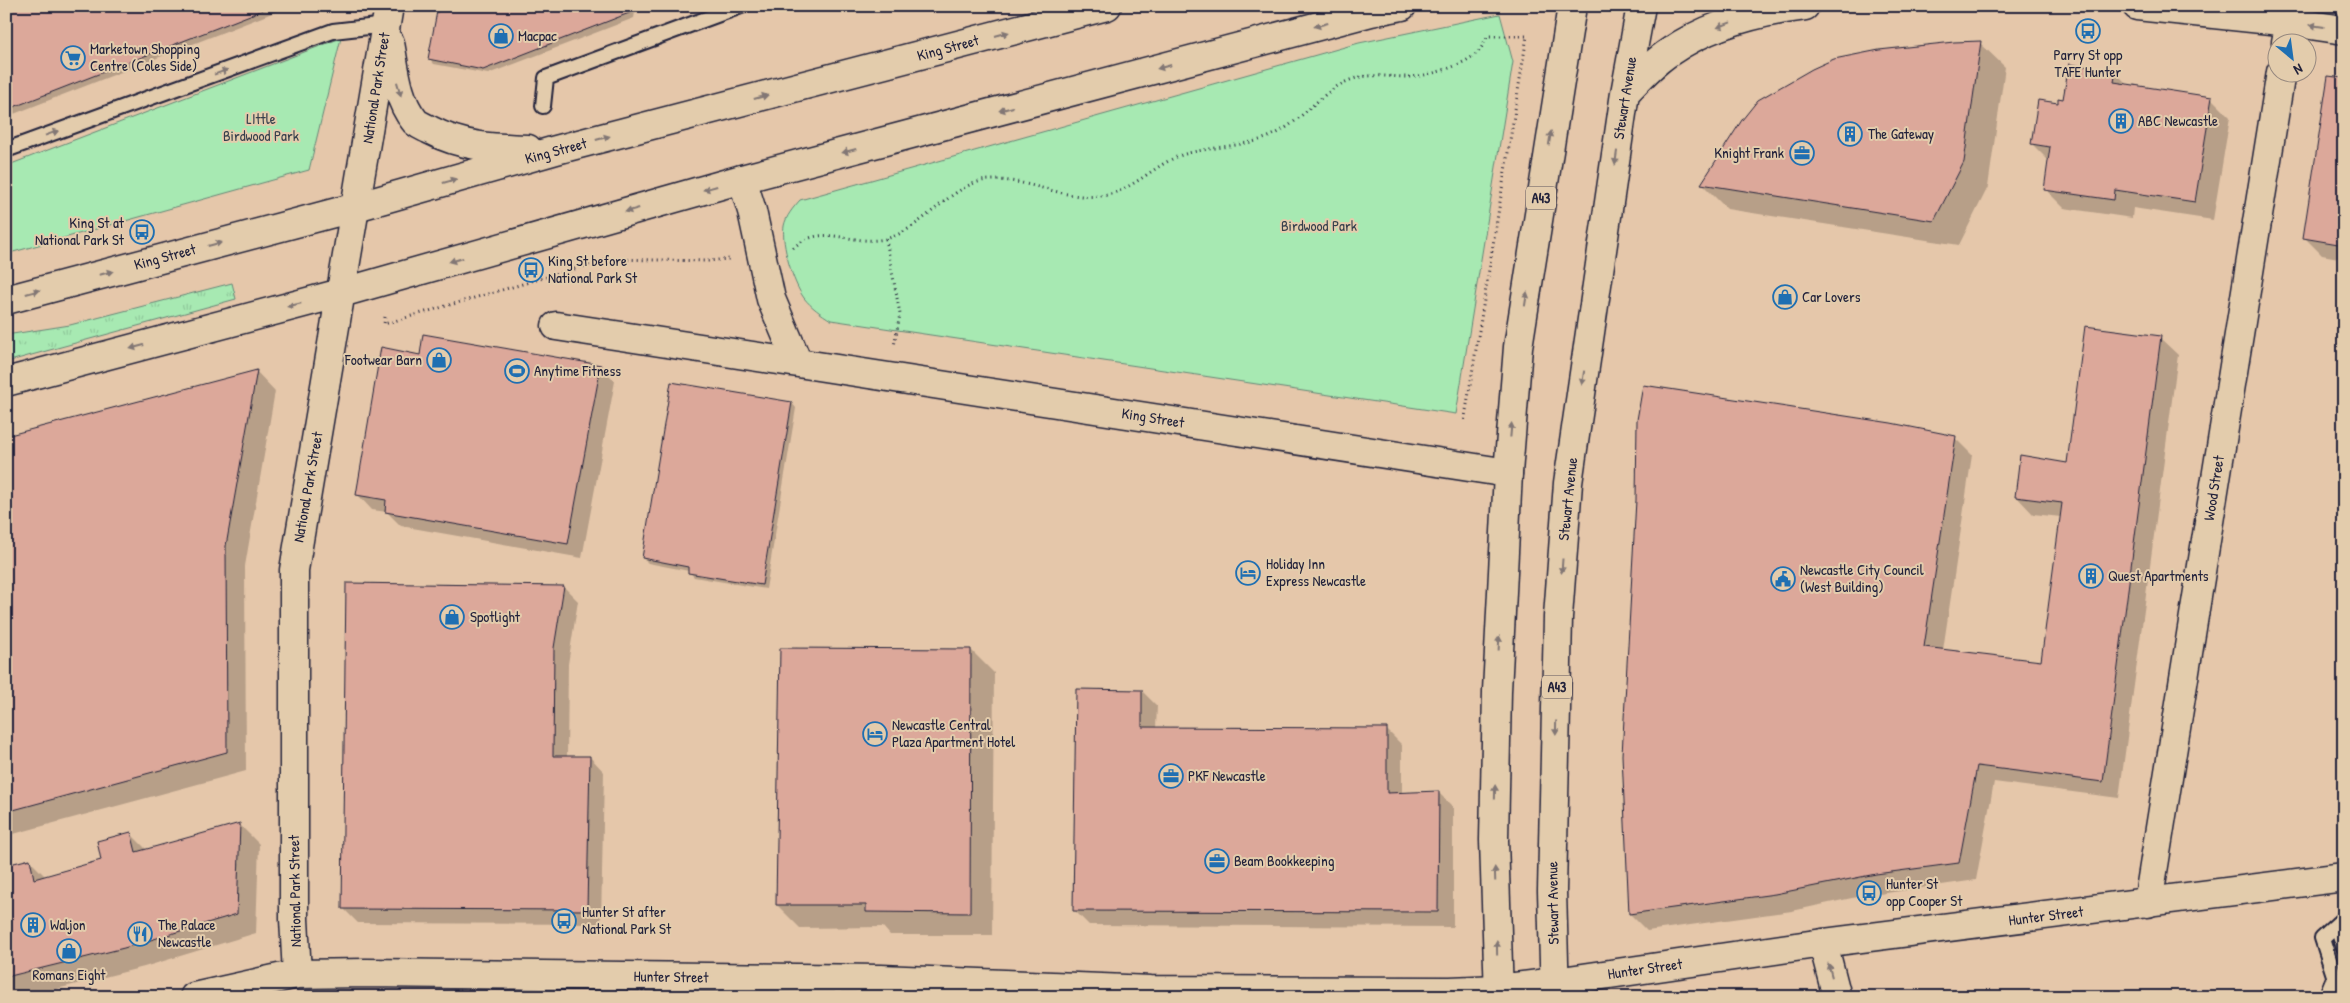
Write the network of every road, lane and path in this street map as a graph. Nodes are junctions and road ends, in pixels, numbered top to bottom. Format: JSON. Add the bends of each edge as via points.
{"nodes":[{"id":1,"x":741,"y":6,"type":"edge"},
{"id":2,"x":1107,"y":6,"type":"edge"},
{"id":3,"x":1402,"y":6,"type":"edge"},
{"id":4,"x":1572,"y":6,"type":"edge"},
{"id":5,"x":1641,"y":6,"type":"edge"},
{"id":6,"x":1805,"y":6,"type":"edge"},
{"id":7,"x":2137,"y":6,"type":"edge"},
{"id":8,"x":387,"y":15,"type":"edge"},
{"id":9,"x":2289,"y":24,"type":"edge"},
{"id":10,"x":2344,"y":30,"type":"edge"},
{"id":11,"x":2279,"y":82,"type":"edge"},
{"id":12,"x":1626,"y":93,"type":"junction"},
{"id":13,"x":543,"y":106,"type":"dead end"},
{"id":14,"x":6,"y":150,"type":"edge"},
{"id":15,"x":556,"y":150,"type":"junction"},
{"id":16,"x":742,"y":179,"type":"junction"},
{"id":17,"x":356,"y":207,"type":"junction"},
{"id":18,"x":886,"y":239,"type":"junction"},
{"id":19,"x":761,"y":256,"type":"junction"},
{"id":20,"x":341,"y":293,"type":"junction"},
{"id":21,"x":6,"y":300,"type":"edge"},
{"id":22,"x":385,"y":317,"type":"dead end"},
{"id":23,"x":556,"y":326,"type":"dead end"},
{"id":24,"x":798,"y":363,"type":"junction"},
{"id":25,"x":889,"y":377,"type":"junction"},
{"id":26,"x":6,"y":382,"type":"edge"},
{"id":27,"x":1464,"y":423,"type":"dead end"},
{"id":28,"x":1508,"y":473,"type":"junction"},
{"id":29,"x":2344,"y":877,"type":"edge"},
{"id":30,"x":2148,"y":903,"type":"junction"},
{"id":31,"x":2344,"y":918,"type":"edge"},
{"id":32,"x":2344,"y":929,"type":"edge"},
{"id":33,"x":1823,"y":943,"type":"junction"},
{"id":34,"x":2344,"y":947,"type":"edge"},
{"id":35,"x":297,"y":974,"type":"junction"},
{"id":36,"x":2334,"y":978,"type":"junction"},
{"id":37,"x":1555,"y":989,"type":"edge"},
{"id":38,"x":1151,"y":993,"type":"edge"},
{"id":39,"x":1498,"y":993,"type":"edge"},
{"id":40,"x":61,"y":994,"type":"dead end"},
{"id":41,"x":51,"y":997,"type":"edge"},
{"id":42,"x":194,"y":997,"type":"edge"},
{"id":43,"x":1837,"y":997,"type":"edge"},
{"id":44,"x":2326,"y":997,"type":"edge"},
{"id":45,"x":2341,"y":997,"type":"edge"}],
"edges":[{"from":1,"to":13,"type":"lane","via":[[546,78]]},
{"from":15,"to":2,"type":"main road","name":"King Street","one_way":true},
{"from":3,"to":16,"type":"main road","one_way":true},
{"from":28,"to":4,"type":"main road","number":"A43","one_way":true,"via":[[1518,347]]},
{"from":5,"to":12,"type":"main road","name":"Stewart Avenue","number":"A43"},
{"from":6,"to":12,"type":"main road","one_way":true,"via":[[1740,19],[1701,34],[1670,51],[1646,70]]},
{"from":7,"to":9,"type":"main road"},
{"from":14,"to":8,"type":"lane","one_way":true,"via":[[333,31]]},
{"from":8,"to":15,"type":"main road","one_way":true,"via":[[399,90],[415,122],[456,142],[489,149]]},
{"from":8,"to":17,"type":"main road","name":"National Park Street"},
{"from":10,"to":9,"type":"main road","one_way":true},
{"from":11,"to":30,"type":"main road","name":"Wood Street"},
{"from":12,"to":37,"type":"main road","name":"Stewart Avenue","number":"A43","one_way":true,"via":[[1568,482],[1558,617],[1552,891]]},
{"from":17,"to":15,"type":"main road","name":"King Street","one_way":true},
{"from":16,"to":19,"type":"main road"},
{"from":16,"to":20,"type":"main road","one_way":true},
{"from":17,"to":20,"type":"main road","name":"National Park Street"},
{"from":21,"to":17,"type":"main road","name":"King Street","one_way":true},
{"from":18,"to":19,"type":"path","via":[[808,237],[787,254]]},
{"from":18,"to":25,"type":"path","via":[[900,314]]},
{"from":18,"to":27,"type":"path","via":[[904,232],[975,182],[991,180],[1064,194],[1101,196],[1135,183],[1180,155],[1275,135],[1339,85],[1355,78],[1432,74],[1478,52],[1488,36],[1527,36]]},
{"from":19,"to":22,"type":"path","via":[[708,261],[609,259],[384,324]]},
{"from":19,"to":24,"type":"main road","via":[[771,299]]},
{"from":20,"to":26,"type":"main road","one_way":true},
{"from":20,"to":35,"type":"main road","name":"National Park Street","via":[[294,570],[294,919]]},
{"from":23,"to":24,"type":"main road","name":"King Street"},
{"from":24,"to":25,"type":"main road","name":"King Street"},
{"from":25,"to":28,"type":"main road","name":"King Street"},
{"from":39,"to":28,"type":"main road","number":"A43","one_way":true,"via":[[1494,840]]},
{"from":29,"to":30,"type":"main road","name":"Hunter Street"},
{"from":30,"to":33,"type":"main road","name":"Hunter Street"},
{"from":31,"to":36,"type":"lane","via":[[2322,938]]},
{"from":32,"to":34,"type":"lane","via":[[2340,935]]},
{"from":33,"to":37,"type":"main road","name":"Hunter Street"},
{"from":43,"to":33,"type":"main road","one_way":true},
{"from":35,"to":38,"type":"main road","name":"Hunter Street","via":[[881,979]]},
{"from":35,"to":42,"type":"main road","name":"Hunter Street"},
{"from":36,"to":44,"type":"lane"},
{"from":36,"to":45,"type":"lane"},
{"from":37,"to":39,"type":"main road","name":"Hunter Street"},
{"from":38,"to":39,"type":"main road","name":"Hunter Street"},
{"from":40,"to":41,"type":"path"}]}
